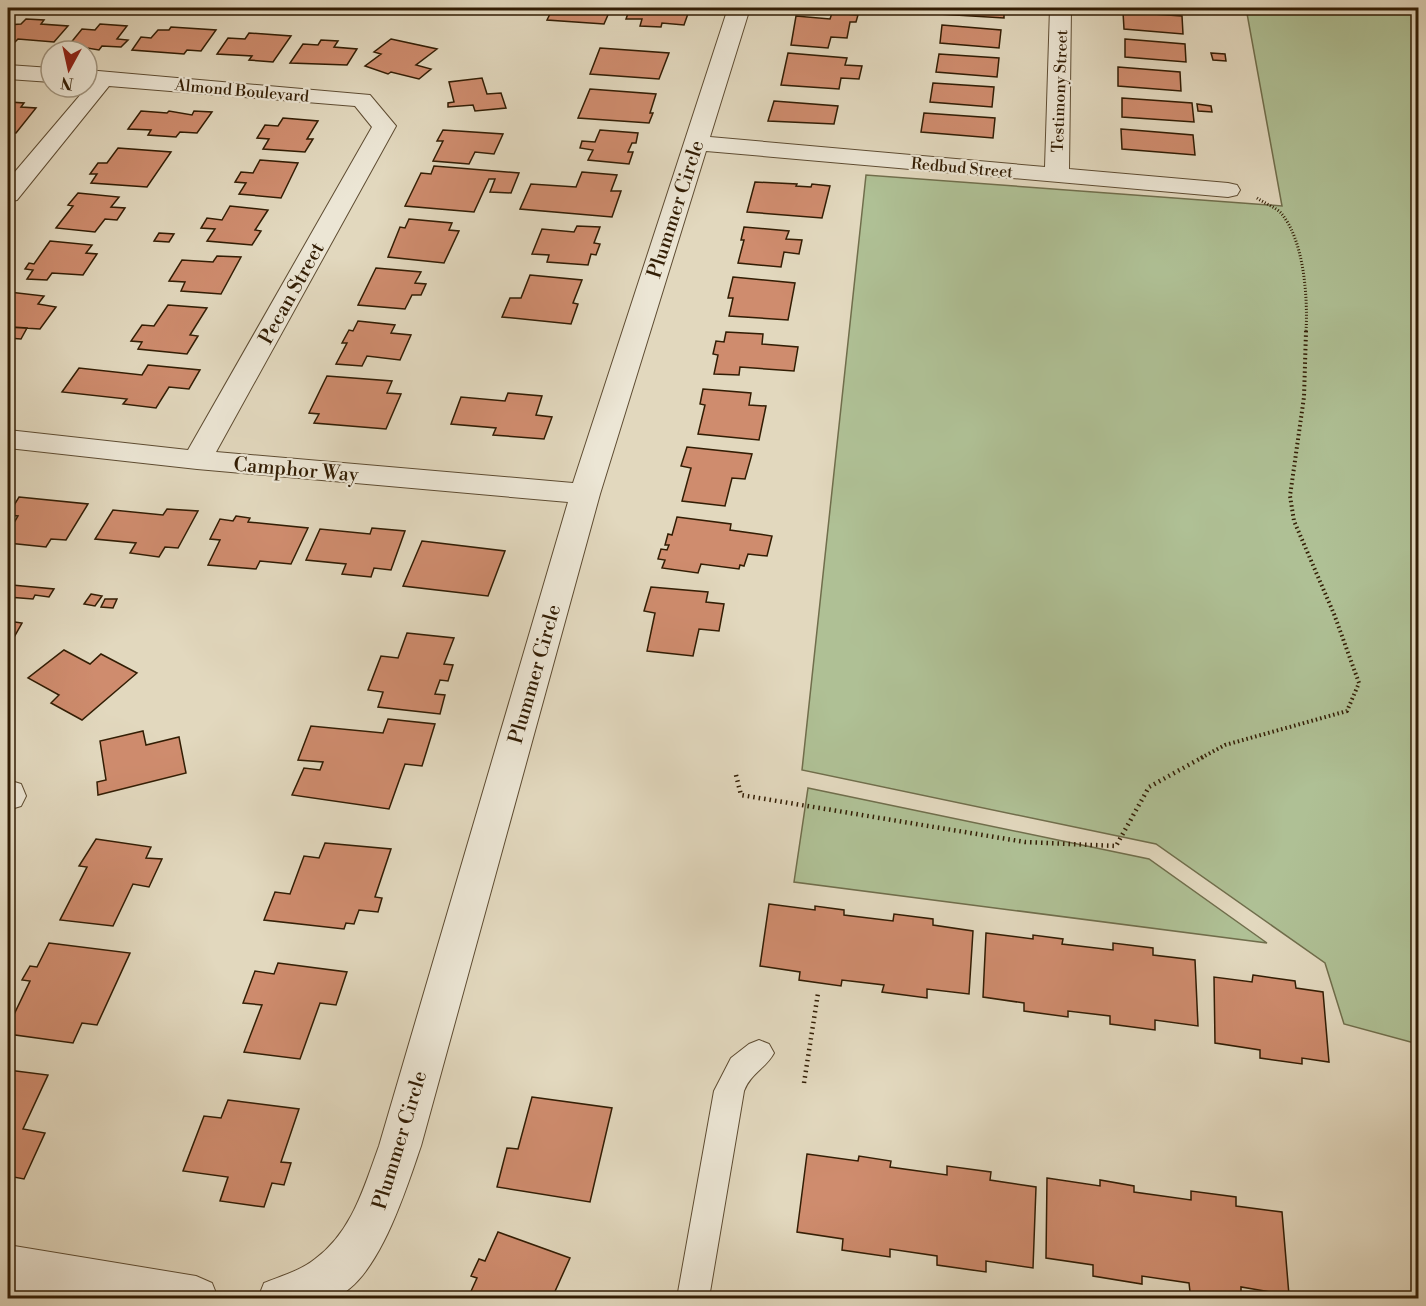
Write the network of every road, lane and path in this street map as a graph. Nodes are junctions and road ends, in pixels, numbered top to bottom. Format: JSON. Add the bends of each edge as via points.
{"nodes":[{"id":1,"x":739,"y":8,"type":"edge"},
{"id":2,"x":1061,"y":8,"type":"edge"},
{"id":3,"x":8,"y":72,"type":"edge"},
{"id":4,"x":39,"y":74,"type":"edge"},
{"id":5,"x":99,"y":78,"type":"edge"},
{"id":6,"x":79,"y":99,"type":"edge"},
{"id":7,"x":384,"y":126,"type":"joint"},
{"id":8,"x":696,"y":143,"type":"junction"},
{"id":9,"x":1057,"y":175,"type":"junction"},
{"id":10,"x":1228,"y":190,"type":"joint"},
{"id":11,"x":8,"y":195,"type":"edge"},
{"id":12,"x":8,"y":439,"type":"edge"},
{"id":13,"x":197,"y":460,"type":"junction"},
{"id":14,"x":585,"y":494,"type":"junction"},
{"id":15,"x":736,"y":775,"type":"dead end"},
{"id":16,"x":818,"y":993,"type":"dead end"},
{"id":17,"x":759,"y":1053,"type":"dead end"},
{"id":18,"x":804,"y":1083,"type":"dead end"},
{"id":19,"x":10,"y":1276,"type":"edge"},
{"id":20,"x":196,"y":1299,"type":"edge"},
{"id":21,"x":280,"y":1299,"type":"edge"},
{"id":22,"x":693,"y":1299,"type":"edge"}],
"edges":[{"from":1,"to":8,"type":"street","name":"Plummer Circle"},
{"from":2,"to":9,"type":"street","name":"Testimony Street"},
{"from":3,"to":4,"type":"street"},
{"from":5,"to":7,"type":"street","name":"Almond Boulevard","via":[[362,100]]},
{"from":6,"to":11,"type":"street"},
{"from":7,"to":13,"type":"street","name":"Pecan Street"},
{"from":8,"to":9,"type":"street","name":"Redbud Street"},
{"from":8,"to":14,"type":"street","name":"Plummer Circle"},
{"from":9,"to":10,"type":"street","name":"Redbud Street"},
{"from":10,"to":15,"type":"path","via":[[1255,196],[1280,212],[1297,238],[1307,313],[1304,397],[1290,496],[1294,521],[1335,614],[1359,683],[1347,711],[1225,744],[1149,787],[1116,846],[1025,842],[741,795]]},
{"from":12,"to":13,"type":"street","name":"Camphor Way"},
{"from":13,"to":14,"type":"street","name":"Camphor Way"},
{"from":14,"to":21,"type":"street","name":"Plummer Circle","via":[[380,1206],[362,1241],[337,1271],[303,1292]]},
{"from":16,"to":18,"type":"path"},
{"from":17,"to":22,"type":"lane","via":[[742,1065],[731,1081]]},
{"from":19,"to":20,"type":"street"}]}
